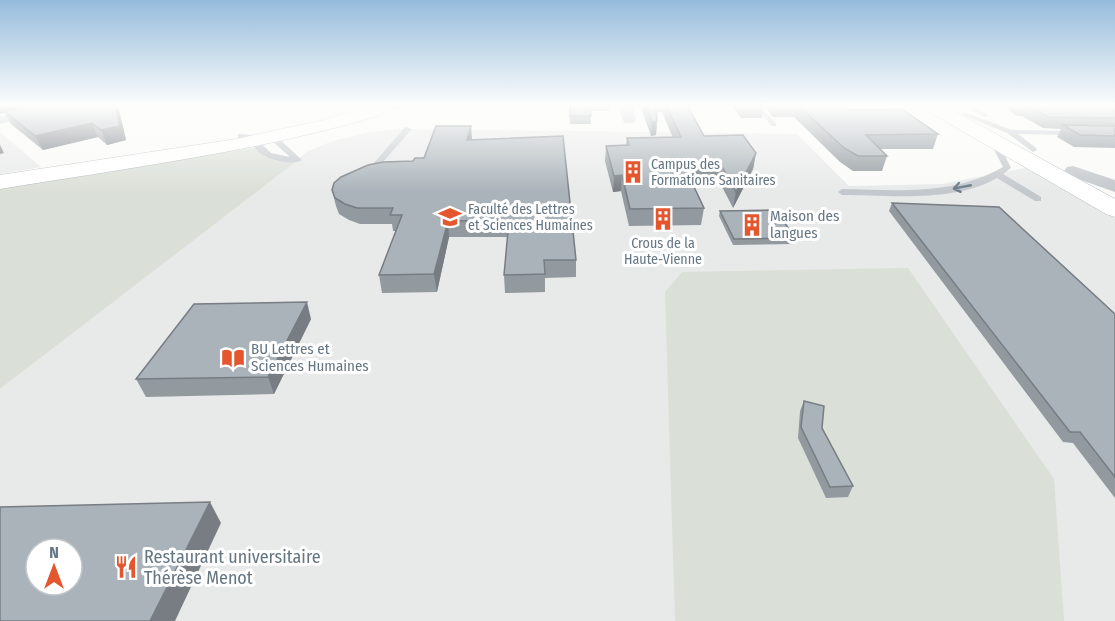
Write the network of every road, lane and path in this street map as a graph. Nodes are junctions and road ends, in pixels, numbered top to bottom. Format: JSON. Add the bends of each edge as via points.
{"nodes":[{"id":1,"x":272,"y":134,"type":"edge"},
{"id":2,"x":281,"y":134,"type":"edge"},
{"id":3,"x":404,"y":134,"type":"edge"},
{"id":4,"x":996,"y":134,"type":"edge"},
{"id":5,"x":999,"y":134,"type":"edge"},
{"id":6,"x":1005,"y":134,"type":"edge"},
{"id":7,"x":1060,"y":134,"type":"edge"},
{"id":8,"x":1003,"y":137,"type":"junction"},
{"id":9,"x":258,"y":138,"type":"junction"},
{"id":10,"x":1033,"y":150,"type":"junction"},
{"id":11,"x":404,"y":169,"type":"edge"},
{"id":12,"x":1073,"y":171,"type":"junction"},
{"id":13,"x":998,"y":175,"type":"junction"},
{"id":14,"x":0,"y":182,"type":"edge"},
{"id":15,"x":1115,"y":186,"type":"edge"},
{"id":16,"x":842,"y":192,"type":"dead end"},
{"id":17,"x":1115,"y":194,"type":"edge"},
{"id":18,"x":1038,"y":199,"type":"dead end"},
{"id":19,"x":1115,"y":208,"type":"edge"}],
"edges":[{"from":1,"to":9,"type":"main road"},
{"from":2,"to":9,"type":"main road"},
{"from":3,"to":11,"type":"lane","via":[[378,163],[383,169]]},
{"from":4,"to":8,"type":"main road"},
{"from":5,"to":8,"type":"lane"},
{"from":6,"to":10,"type":"main road"},
{"from":7,"to":8,"type":"lane"},
{"from":8,"to":10,"type":"lane"},
{"from":8,"to":13,"type":"lane","via":[[995,144],[1007,168]]},
{"from":8,"to":19,"type":"main road"},
{"from":9,"to":14,"type":"main road"},
{"from":10,"to":12,"type":"main road"},
{"from":12,"to":15,"type":"street"},
{"from":12,"to":17,"type":"main road"},
{"from":13,"to":16,"type":"lane","one_way":true,"via":[[960,188]]},
{"from":13,"to":18,"type":"lane"}]}
